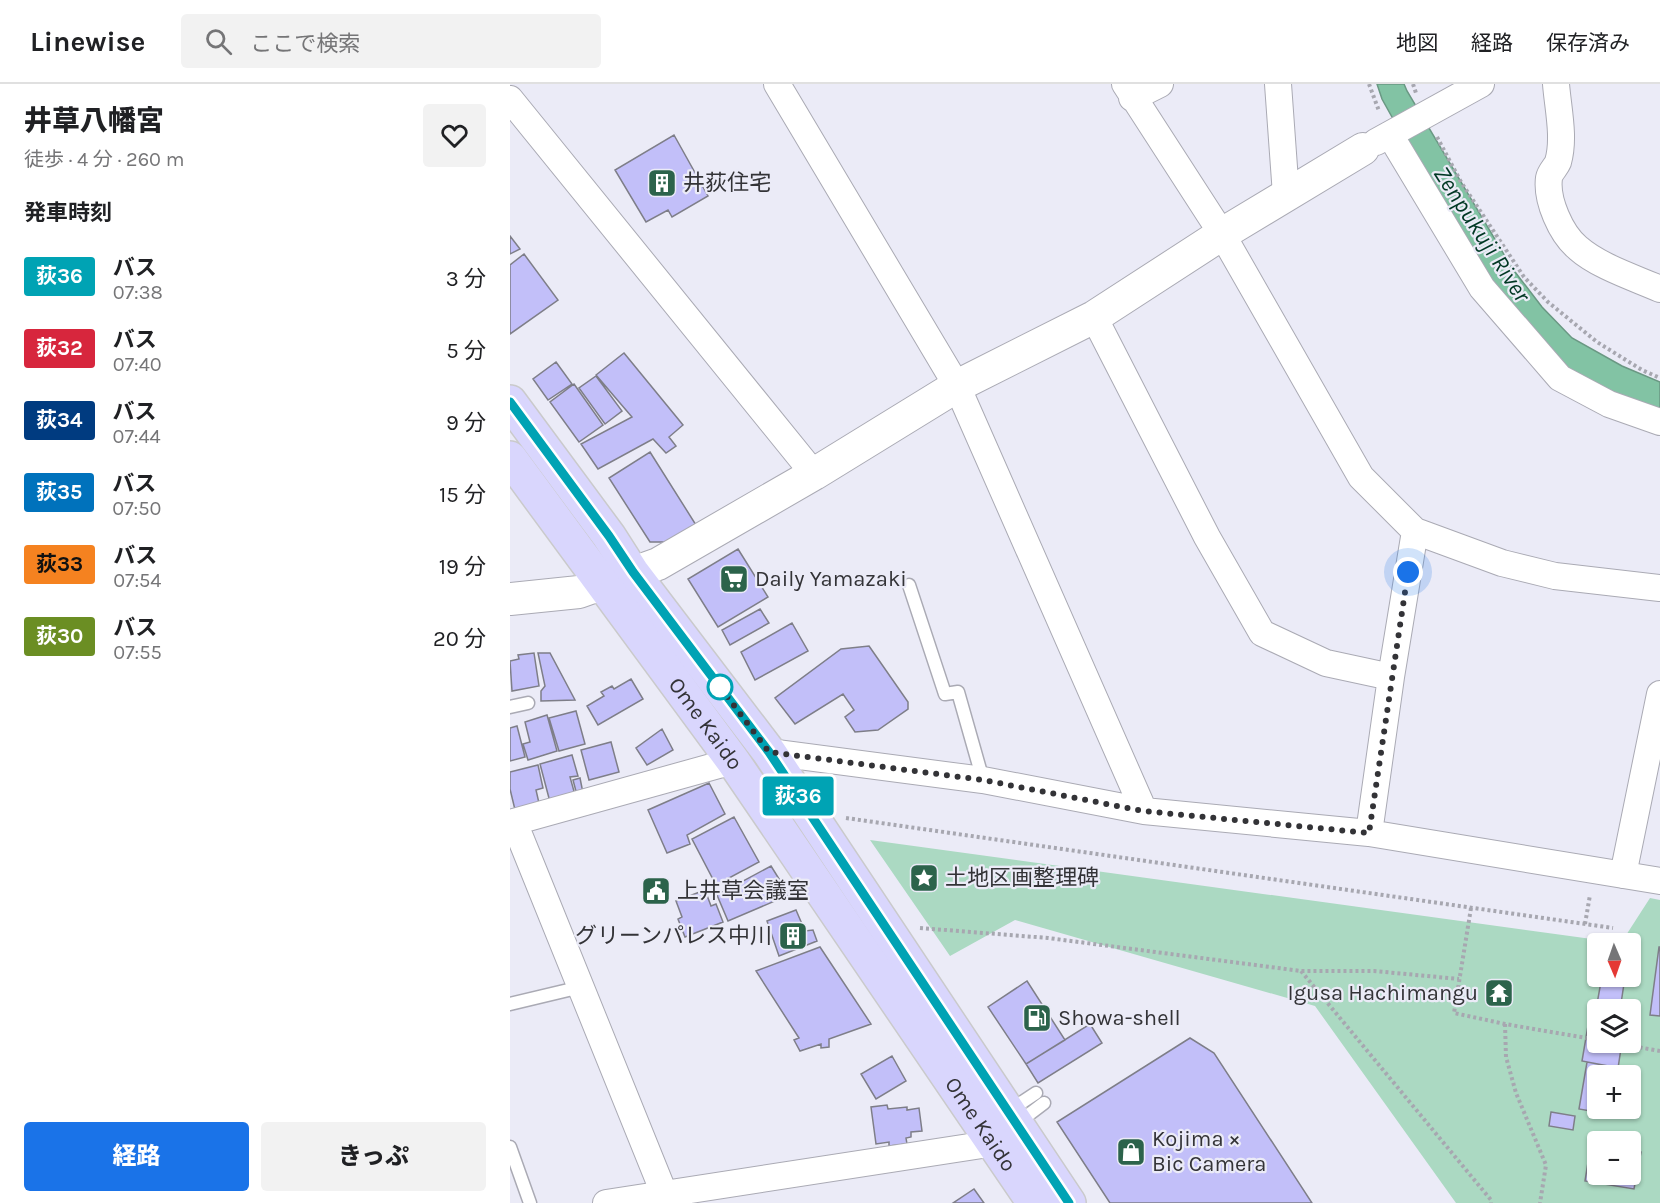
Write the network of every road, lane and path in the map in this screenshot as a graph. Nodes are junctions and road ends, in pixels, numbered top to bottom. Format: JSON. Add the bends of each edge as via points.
{"nodes":[{"id":1,"x":777,"y":84,"type":"edge"},
{"id":2,"x":1160,"y":84,"type":"edge"},
{"id":3,"x":1278,"y":84,"type":"edge"},
{"id":4,"x":1413,"y":84,"type":"edge"},
{"id":5,"x":1480,"y":84,"type":"edge"},
{"id":6,"x":1556,"y":84,"type":"edge"},
{"id":7,"x":1128,"y":91,"type":"edge"},
{"id":8,"x":510,"y":99,"type":"edge"},
{"id":9,"x":1424,"y":117,"type":"junction"},
{"id":10,"x":1382,"y":139,"type":"junction"},
{"id":11,"x":1286,"y":195,"type":"junction"},
{"id":12,"x":1222,"y":234,"type":"junction"},
{"id":13,"x":1660,"y":289,"type":"edge"},
{"id":14,"x":1094,"y":317,"type":"junction"},
{"id":15,"x":1660,"y":378,"type":"edge"},
{"id":16,"x":957,"y":386,"type":"junction"},
{"id":17,"x":510,"y":402,"type":"edge"},
{"id":18,"x":1660,"y":422,"type":"edge"},
{"id":19,"x":510,"y":458,"type":"edge"},
{"id":20,"x":814,"y":474,"type":"junction"},
{"id":21,"x":1415,"y":531,"type":"junction"},
{"id":22,"x":633,"y":572,"type":"junction"},
{"id":23,"x":601,"y":584,"type":"junction"},
{"id":24,"x":909,"y":585,"type":"dead end"},
{"id":25,"x":1660,"y":588,"type":"edge"},
{"id":26,"x":510,"y":599,"type":"edge"},
{"id":27,"x":1391,"y":677,"type":"junction"},
{"id":28,"x":1660,"y":694,"type":"edge"},
{"id":29,"x":528,"y":703,"type":"dead end"},
{"id":30,"x":510,"y":707,"type":"edge"},
{"id":31,"x":769,"y":752,"type":"junction"},
{"id":32,"x":733,"y":761,"type":"junction"},
{"id":33,"x":983,"y":780,"type":"junction"},
{"id":34,"x":1143,"y":811,"type":"junction"},
{"id":35,"x":846,"y":818,"type":"dead end"},
{"id":36,"x":512,"y":823,"type":"edge"},
{"id":37,"x":1369,"y":833,"type":"junction"},
{"id":38,"x":1623,"y":874,"type":"junction"},
{"id":39,"x":1660,"y":881,"type":"edge"},
{"id":40,"x":1471,"y":908,"type":"junction"},
{"id":41,"x":919,"y":928,"type":"dead end"},
{"id":42,"x":1613,"y":928,"type":"dead end"},
{"id":43,"x":1301,"y":971,"type":"junction"},
{"id":44,"x":1459,"y":979,"type":"junction"},
{"id":45,"x":581,"y":987,"type":"junction"},
{"id":46,"x":510,"y":1004,"type":"edge"},
{"id":47,"x":1504,"y":1024,"type":"junction"},
{"id":48,"x":1587,"y":1038,"type":"edge"},
{"id":49,"x":1641,"y":1048,"type":"edge"},
{"id":50,"x":1660,"y":1051,"type":"edge"},
{"id":51,"x":1040,"y":1098,"type":"dead end"},
{"id":52,"x":1007,"y":1126,"type":"junction"},
{"id":53,"x":510,"y":1147,"type":"edge"},
{"id":54,"x":667,"y":1199,"type":"edge"},
{"id":55,"x":530,"y":1203,"type":"edge"},
{"id":56,"x":606,"y":1203,"type":"edge"},
{"id":57,"x":1034,"y":1203,"type":"edge"},
{"id":58,"x":1069,"y":1203,"type":"edge"},
{"id":59,"x":1491,"y":1203,"type":"edge"},
{"id":60,"x":1540,"y":1203,"type":"edge"}],
"edges":[{"from":1,"to":16,"type":"street"},
{"from":2,"to":7,"type":"street"},
{"from":3,"to":11,"type":"street"},
{"from":4,"to":9,"type":"path"},
{"from":5,"to":9,"type":"street"},
{"from":6,"to":13,"type":"street","via":[[1560,144],[1549,177],[1557,219],[1577,248]]},
{"from":7,"to":12,"type":"street"},
{"from":8,"to":20,"type":"street"},
{"from":9,"to":10,"type":"street"},
{"from":9,"to":15,"type":"path","via":[[1461,182],[1524,277],[1597,342]]},
{"from":10,"to":11,"type":"street"},
{"from":10,"to":18,"type":"street","via":[[1482,288],[1560,378],[1609,404]]},
{"from":11,"to":12,"type":"street"},
{"from":12,"to":14,"type":"street"},
{"from":12,"to":21,"type":"street","via":[[1361,477]]},
{"from":14,"to":16,"type":"street"},
{"from":14,"to":27,"type":"street","via":[[1202,527],[1262,633],[1326,663]]},
{"from":16,"to":20,"type":"street"},
{"from":16,"to":34,"type":"street"},
{"from":17,"to":22,"type":"main road","name":"Ome Kaido"},
{"from":19,"to":23,"type":"main road","name":"Ome Kaido"},
{"from":20,"to":22,"type":"street","via":[[658,564]]},
{"from":21,"to":25,"type":"street","via":[[1502,563],[1555,576]]},
{"from":21,"to":27,"type":"street"},
{"from":22,"to":23,"type":"street"},
{"from":22,"to":31,"type":"main road","name":"Ome Kaido"},
{"from":23,"to":26,"type":"street","via":[[579,592]]},
{"from":23,"to":32,"type":"main road","name":"Ome Kaido"},
{"from":24,"to":33,"type":"lane","via":[[945,694],[958,692]]},
{"from":27,"to":37,"type":"street"},
{"from":28,"to":38,"type":"street"},
{"from":29,"to":30,"type":"lane"},
{"from":31,"to":33,"type":"street"},
{"from":31,"to":52,"type":"main road","name":"Ome Kaido"},
{"from":32,"to":36,"type":"street"},
{"from":32,"to":52,"type":"main road","name":"Ome Kaido"},
{"from":33,"to":34,"type":"street"},
{"from":34,"to":37,"type":"street"},
{"from":35,"to":40,"type":"path"},
{"from":36,"to":45,"type":"street"},
{"from":37,"to":38,"type":"street"},
{"from":38,"to":39,"type":"street"},
{"from":40,"to":42,"type":"path"},
{"from":40,"to":44,"type":"path"},
{"from":41,"to":43,"type":"path","via":[[1048,938]]},
{"from":43,"to":44,"type":"path","via":[[1374,971]]},
{"from":43,"to":59,"type":"path"},
{"from":44,"to":47,"type":"path","via":[[1454,1012]]},
{"from":45,"to":46,"type":"lane"},
{"from":45,"to":54,"type":"street"},
{"from":47,"to":48,"type":"path"},
{"from":47,"to":60,"type":"path","via":[[1506,1057],[1516,1093],[1546,1165]]},
{"from":49,"to":50,"type":"path"},
{"from":51,"to":52,"type":"lane"},
{"from":52,"to":54,"type":"street"},
{"from":52,"to":57,"type":"main road","name":"Ome Kaido"},
{"from":52,"to":58,"type":"main road","name":"Ome Kaido"},
{"from":53,"to":55,"type":"lane"},
{"from":54,"to":56,"type":"street"}]}
